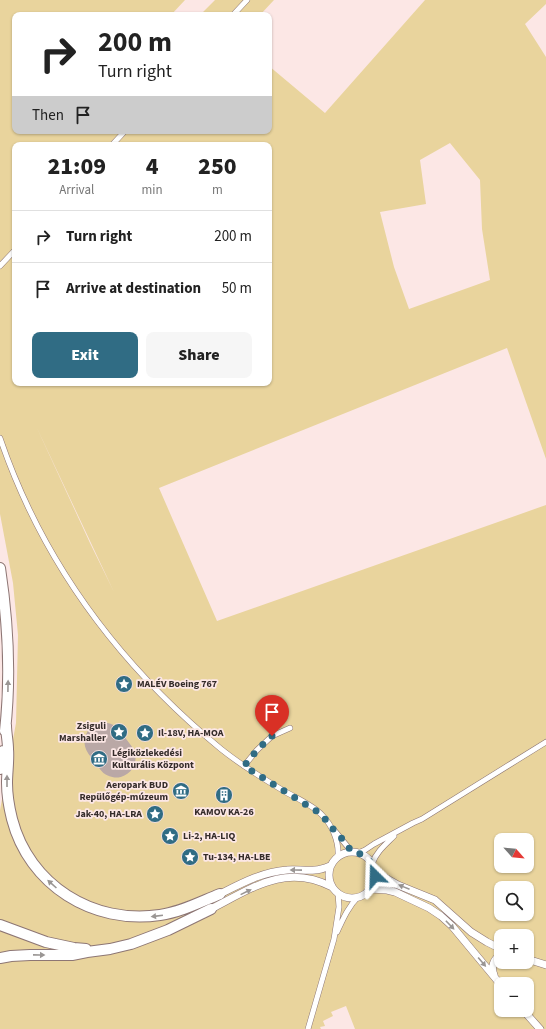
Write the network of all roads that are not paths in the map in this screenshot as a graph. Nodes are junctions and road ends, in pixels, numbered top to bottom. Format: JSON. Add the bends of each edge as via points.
{"nodes":[{"id":1,"x":247,"y":0,"type":"edge"},
{"id":2,"x":236,"y":12,"type":"edge"},
{"id":3,"x":122,"y":134,"type":"edge"},
{"id":4,"x":115,"y":142,"type":"edge"},
{"id":5,"x":12,"y":253,"type":"edge"},
{"id":6,"x":0,"y":266,"type":"edge"},
{"id":7,"x":0,"y":438,"type":"edge"},
{"id":8,"x":0,"y":568,"type":"edge"},
{"id":9,"x":6,"y":725,"type":"junction"},
{"id":10,"x":290,"y":728,"type":"dead end"},
{"id":11,"x":546,"y":742,"type":"edge"},
{"id":12,"x":244,"y":766,"type":"junction"},
{"id":13,"x":0,"y":769,"type":"edge"},
{"id":14,"x":330,"y":826,"type":"junction"},
{"id":15,"x":398,"y":832,"type":"junction"},
{"id":16,"x":355,"y":852,"type":"junction"},
{"id":17,"x":338,"y":856,"type":"junction"},
{"id":18,"x":372,"y":864,"type":"junction"},
{"id":19,"x":330,"y":866,"type":"junction"},
{"id":20,"x":375,"y":872,"type":"junction"},
{"id":21,"x":332,"y":887,"type":"junction"},
{"id":22,"x":370,"y":889,"type":"junction"},
{"id":23,"x":338,"y":893,"type":"junction"},
{"id":24,"x":220,"y":894,"type":"junction"},
{"id":25,"x":358,"y":897,"type":"junction"},
{"id":26,"x":212,"y":909,"type":"joint"},
{"id":27,"x":0,"y":925,"type":"edge"},
{"id":28,"x":143,"y":939,"type":"junction"},
{"id":29,"x":334,"y":939,"type":"junction"},
{"id":30,"x":494,"y":946,"type":"edge"},
{"id":31,"x":97,"y":951,"type":"junction"},
{"id":32,"x":0,"y":958,"type":"edge"},
{"id":33,"x":534,"y":961,"type":"edge"},
{"id":34,"x":494,"y":962,"type":"edge"},
{"id":35,"x":546,"y":965,"type":"edge"},
{"id":36,"x":494,"y":977,"type":"edge"},
{"id":37,"x":495,"y":977,"type":"edge"},
{"id":38,"x":529,"y":1017,"type":"edge"},
{"id":39,"x":308,"y":1029,"type":"edge"},
{"id":40,"x":540,"y":1029,"type":"edge"}],
"edges":[{"from":1,"to":2,"type":"street"},
{"from":3,"to":4,"type":"street"},
{"from":5,"to":6,"type":"street"},
{"from":7,"to":12,"type":"street","via":[[17,483],[41,534],[90,612],[155,689]]},
{"from":9,"to":8,"type":"highway","one_way":true,"via":[[7,640]]},
{"from":9,"to":13,"type":"highway"},
{"from":24,"to":9,"type":"highway","one_way":true,"via":[[171,913],[130,917],[85,905],[58,889],[40,872],[27,854],[12,819],[7,782]]},
{"from":10,"to":12,"type":"street","via":[[272,736]]},
{"from":11,"to":15,"type":"street","via":[[422,820]]},
{"from":12,"to":14,"type":"street","via":[[318,812]]},
{"from":14,"to":16,"type":"street"},
{"from":14,"to":17,"type":"street","via":[[338,842]]},
{"from":15,"to":16,"type":"street","via":[[366,850]]},
{"from":15,"to":18,"type":"street","via":[[380,850]]},
{"from":16,"to":17,"type":"street"},
{"from":16,"to":18,"type":"street","via":[[366,857]]},
{"from":17,"to":19,"type":"street"},
{"from":18,"to":20,"type":"street"},
{"from":19,"to":21,"type":"street","via":[[329,877]]},
{"from":19,"to":24,"type":"street","one_way":true,"via":[[314,870],[269,873]]},
{"from":20,"to":22,"type":"street"},
{"from":30,"to":20,"type":"street","one_way":true,"via":[[471,932],[435,900],[398,885]]},
{"from":21,"to":23,"type":"street"},
{"from":26,"to":21,"type":"street","one_way":true,"via":[[279,878],[310,878]]},
{"from":22,"to":25,"type":"street"},
{"from":22,"to":36,"type":"street","one_way":true,"via":[[395,892],[441,916]]},
{"from":23,"to":25,"type":"street","via":[[350,898]]},
{"from":23,"to":29,"type":"street","via":[[339,907]]},
{"from":24,"to":28,"type":"highway","via":[[173,919]]},
{"from":25,"to":29,"type":"street"},
{"from":26,"to":28,"type":"highway"},
{"from":27,"to":31,"type":"highway","via":[[46,942]]},
{"from":28,"to":31,"type":"highway","via":[[126,946]]},
{"from":29,"to":39,"type":"street"},
{"from":32,"to":31,"type":"highway","one_way":true,"via":[[72,955]]},
{"from":33,"to":35,"type":"street"},
{"from":34,"to":37,"type":"street"},
{"from":38,"to":40,"type":"street"}]}
